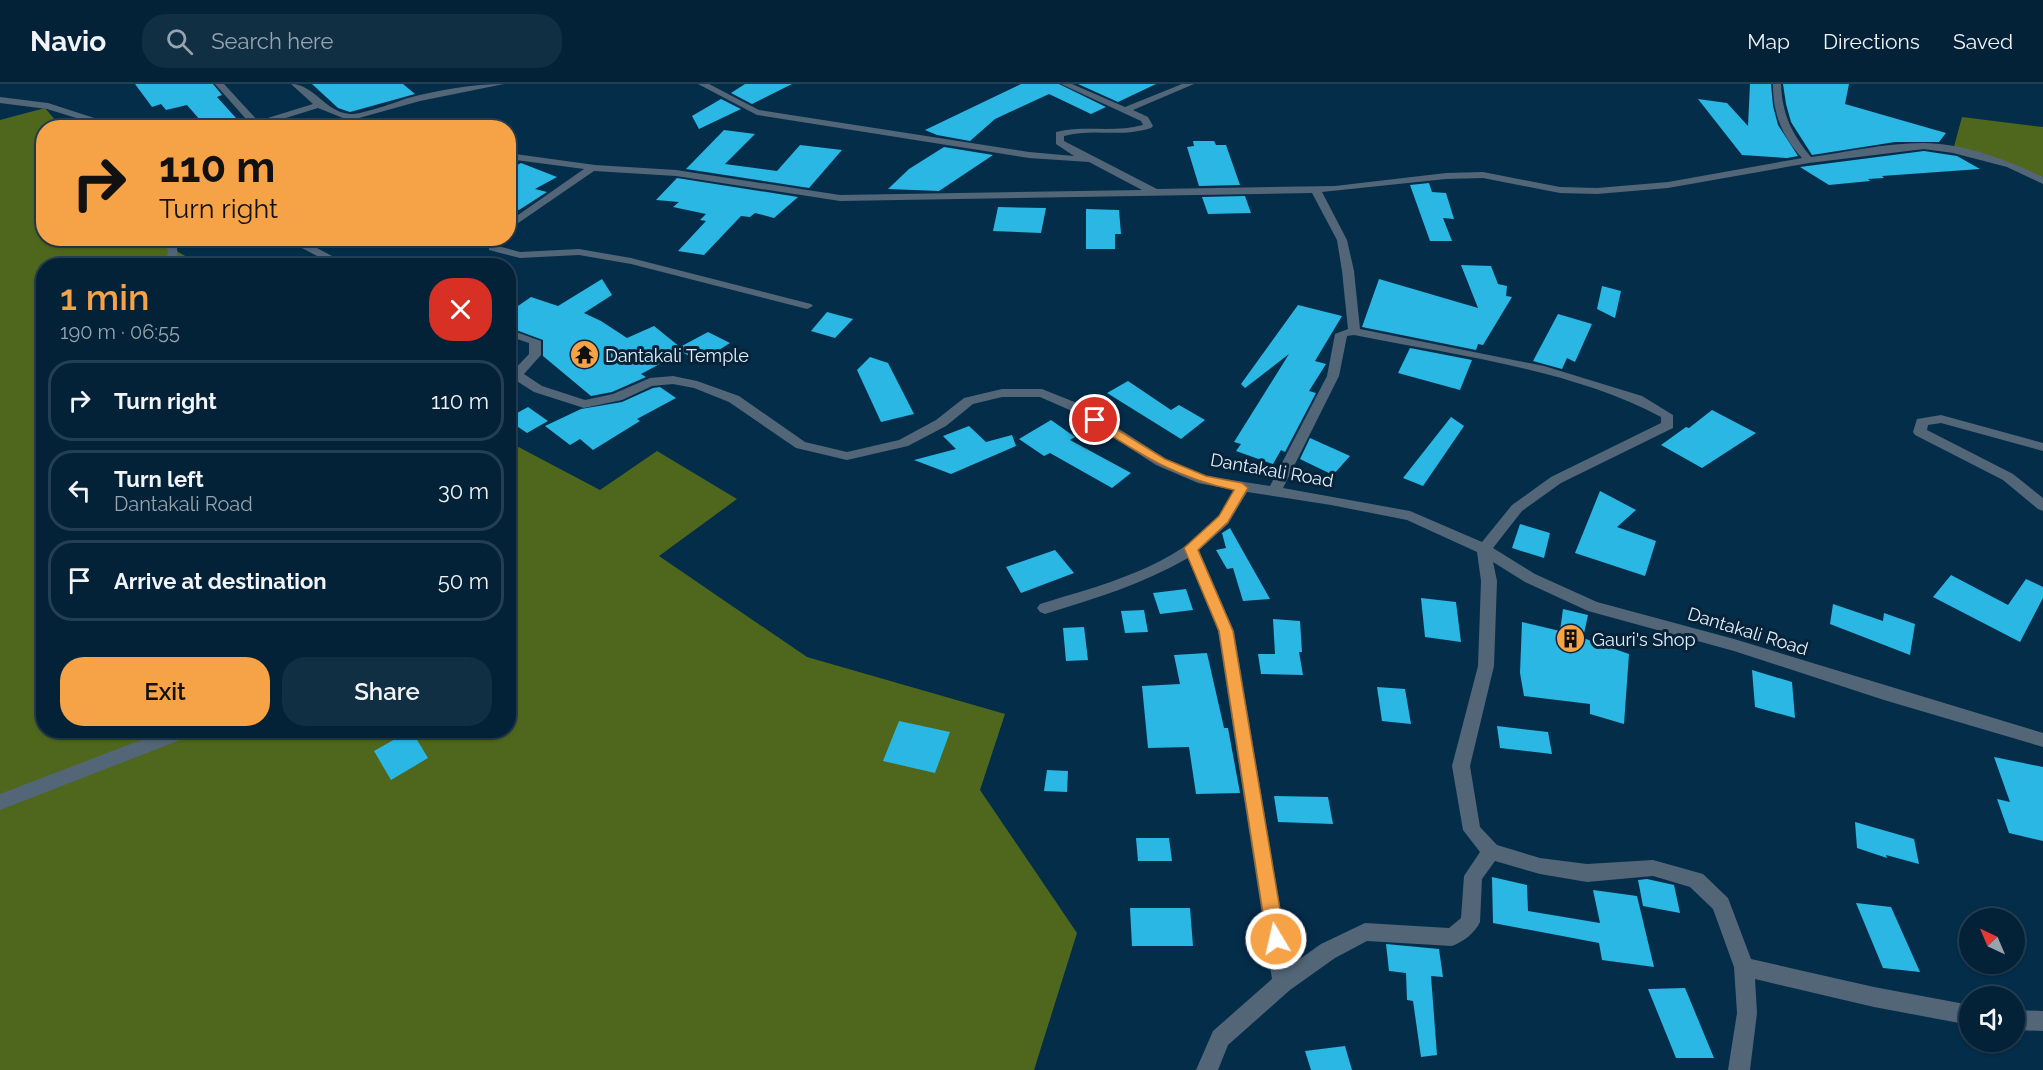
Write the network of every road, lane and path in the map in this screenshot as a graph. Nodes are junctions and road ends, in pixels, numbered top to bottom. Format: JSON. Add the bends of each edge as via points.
{"nodes":[{"id":1,"x":236,"y":84,"type":"edge"},
{"id":2,"x":295,"y":84,"type":"edge"},
{"id":3,"x":500,"y":84,"type":"edge"},
{"id":4,"x":702,"y":84,"type":"edge"},
{"id":5,"x":1065,"y":84,"type":"edge"},
{"id":6,"x":1190,"y":84,"type":"edge"},
{"id":7,"x":1776,"y":84,"type":"edge"},
{"id":8,"x":222,"y":86,"type":"edge"},
{"id":9,"x":0,"y":100,"type":"edge"},
{"id":10,"x":318,"y":105,"type":"junction"},
{"id":11,"x":1126,"y":110,"type":"junction"},
{"id":12,"x":351,"y":117,"type":"junction"},
{"id":13,"x":94,"y":120,"type":"edge"},
{"id":14,"x":253,"y":120,"type":"edge"},
{"id":15,"x":276,"y":120,"type":"edge"},
{"id":16,"x":358,"y":120,"type":"edge"},
{"id":17,"x":516,"y":157,"type":"edge"},
{"id":18,"x":1086,"y":160,"type":"junction"},
{"id":19,"x":1809,"y":160,"type":"junction"},
{"id":20,"x":592,"y":168,"type":"junction"},
{"id":21,"x":2043,"y":181,"type":"edge"},
{"id":22,"x":1316,"y":190,"type":"junction"},
{"id":23,"x":1155,"y":192,"type":"junction"},
{"id":24,"x":516,"y":221,"type":"edge"},
{"id":25,"x":305,"y":246,"type":"edge"},
{"id":26,"x":493,"y":246,"type":"edge"},
{"id":27,"x":329,"y":258,"type":"edge"},
{"id":28,"x":807,"y":306,"type":"dead end"},
{"id":29,"x":1354,"y":331,"type":"junction"},
{"id":30,"x":516,"y":335,"type":"edge"},
{"id":31,"x":516,"y":375,"type":"edge"},
{"id":32,"x":516,"y":375,"type":"edge"},
{"id":33,"x":2043,"y":447,"type":"edge"},
{"id":34,"x":1242,"y":488,"type":"junction"},
{"id":35,"x":1274,"y":491,"type":"junction"},
{"id":36,"x":2043,"y":506,"type":"edge"},
{"id":37,"x":1191,"y":548,"type":"junction"},
{"id":38,"x":1484,"y":549,"type":"junction"},
{"id":39,"x":1045,"y":608,"type":"dead end"},
{"id":40,"x":166,"y":738,"type":"edge"},
{"id":41,"x":2043,"y":740,"type":"edge"},
{"id":42,"x":0,"y":802,"type":"edge"},
{"id":43,"x":1491,"y":852,"type":"junction"},
{"id":44,"x":1744,"y":967,"type":"junction"},
{"id":45,"x":1283,"y":983,"type":"junction"},
{"id":46,"x":1959,"y":1013,"type":"edge"},
{"id":47,"x":2025,"y":1020,"type":"edge"},
{"id":48,"x":2043,"y":1021,"type":"edge"},
{"id":49,"x":1207,"y":1070,"type":"edge"},
{"id":50,"x":1739,"y":1070,"type":"edge"}],
"edges":[{"from":1,"to":8,"type":"street"},
{"from":2,"to":10,"type":"street"},
{"from":3,"to":12,"type":"street","via":[[419,98]]},
{"from":4,"to":18,"type":"street","via":[[757,112],[1029,155]]},
{"from":5,"to":11,"type":"street"},
{"from":6,"to":11,"type":"street"},
{"from":7,"to":19,"type":"street","via":[[1779,116],[1790,140]]},
{"from":8,"to":14,"type":"street"},
{"from":9,"to":13,"type":"street","via":[[48,106]]},
{"from":10,"to":12,"type":"street"},
{"from":10,"to":15,"type":"street"},
{"from":11,"to":18,"type":"street","via":[[1145,119],[1148,126],[1132,133],[1073,129],[1059,134],[1059,142]]},
{"from":12,"to":16,"type":"street"},
{"from":17,"to":20,"type":"street"},
{"from":18,"to":23,"type":"street","via":[[1104,165]]},
{"from":19,"to":21,"type":"street","via":[[1924,146],[2010,165]]},
{"from":19,"to":22,"type":"street","via":[[1668,185],[1597,191],[1560,190],[1483,175]]},
{"from":20,"to":23,"type":"street","via":[[676,173],[840,198]]},
{"from":20,"to":24,"type":"street"},
{"from":22,"to":23,"type":"street"},
{"from":22,"to":29,"type":"street","via":[[1342,240]]},
{"from":25,"to":27,"type":"street"},
{"from":26,"to":28,"type":"street","via":[[520,255],[579,252],[631,261]]},
{"from":29,"to":35,"type":"street","via":[[1341,334],[1333,376]]},
{"from":29,"to":38,"type":"street","via":[[1540,369],[1637,399],[1667,415],[1668,425],[1556,480],[1517,508]]},
{"from":30,"to":32,"type":"street","name":"Dantakali Road","via":[[535,341],[535,354]]},
{"from":31,"to":34,"type":"street","name":"Dantakali Road","via":[[538,389],[584,404],[616,397],[650,382],[673,380],[697,385],[734,399],[801,445],[848,456],[903,443],[941,423],[969,401],[1002,393],[1042,393],[1077,408],[1161,462],[1203,480]]},
{"from":33,"to":36,"type":"street","via":[[1941,419],[1922,422],[1920,432],[2008,477]]},
{"from":34,"to":35,"type":"street","name":"Dantakali Road"},
{"from":34,"to":37,"type":"street","via":[[1224,519]]},
{"from":35,"to":38,"type":"street","name":"Dantakali Road","via":[[1410,516]]},
{"from":37,"to":39,"type":"street","via":[[1118,585]]},
{"from":37,"to":45,"type":"street","via":[[1226,631]]},
{"from":38,"to":41,"type":"street","name":"Dantakali Road","via":[[1530,578],[1593,607],[1734,645]]},
{"from":38,"to":43,"type":"street","via":[[1490,581],[1486,666],[1461,766],[1472,830]]},
{"from":40,"to":42,"type":"street"},
{"from":43,"to":44,"type":"street","via":[[1540,866],[1587,873],[1653,868],[1696,879],[1721,904]]},
{"from":43,"to":45,"type":"street","via":[[1473,876],[1470,922],[1452,937],[1365,932],[1328,951]]},
{"from":44,"to":46,"type":"street"},
{"from":44,"to":50,"type":"street","via":[[1747,1013]]},
{"from":45,"to":49,"type":"street","via":[[1220,1038]]},
{"from":47,"to":48,"type":"street"}]}
